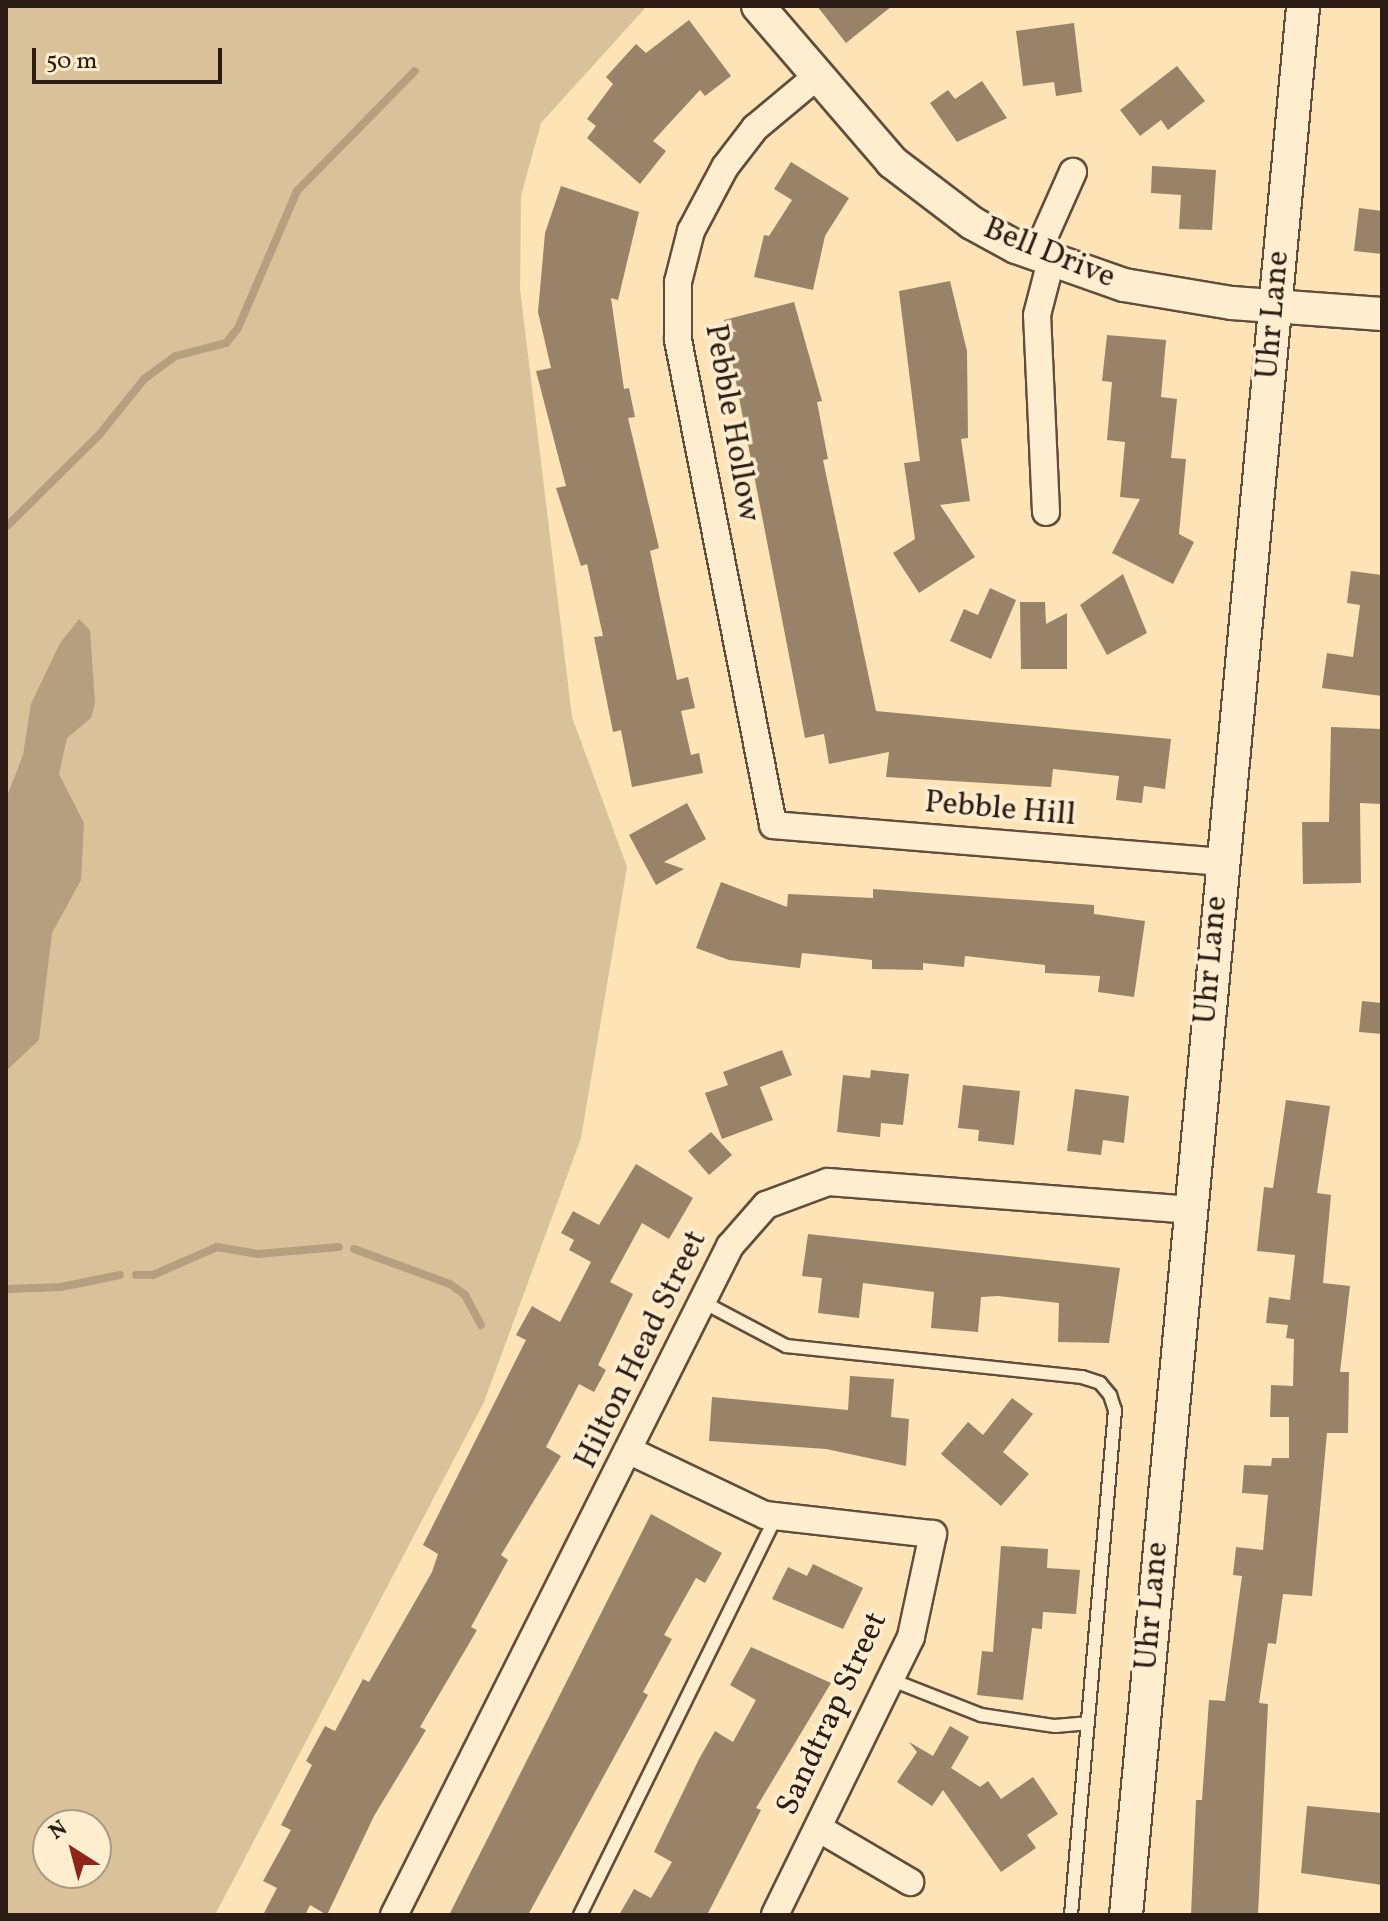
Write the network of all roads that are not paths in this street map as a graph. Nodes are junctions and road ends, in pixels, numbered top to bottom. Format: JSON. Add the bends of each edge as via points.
{"nodes":[{"id":1,"x":758,"y":6,"type":"edge"},
{"id":2,"x":1303,"y":6,"type":"edge"},
{"id":3,"x":816,"y":77,"type":"junction"},
{"id":4,"x":1073,"y":172,"type":"dead end"},
{"id":5,"x":1044,"y":258,"type":"junction"},
{"id":6,"x":1275,"y":305,"type":"junction"},
{"id":7,"x":1382,"y":314,"type":"edge"},
{"id":8,"x":1046,"y":512,"type":"dead end"},
{"id":9,"x":773,"y":825,"type":"joint"},
{"id":10,"x":1221,"y":862,"type":"junction"},
{"id":11,"x":1189,"y":1210,"type":"junction"},
{"id":12,"x":703,"y":1302,"type":"junction"},
{"id":13,"x":630,"y":1451,"type":"junction"},
{"id":14,"x":776,"y":1517,"type":"junction"},
{"id":15,"x":892,"y":1680,"type":"junction"},
{"id":16,"x":1087,"y":1723,"type":"junction"},
{"id":17,"x":818,"y":1828,"type":"junction"},
{"id":18,"x":910,"y":1882,"type":"dead end"},
{"id":19,"x":394,"y":1915,"type":"edge"},
{"id":20,"x":580,"y":1915,"type":"edge"},
{"id":21,"x":775,"y":1915,"type":"edge"},
{"id":22,"x":1071,"y":1915,"type":"edge"},
{"id":23,"x":1126,"y":1915,"type":"edge"}],
"edges":[{"from":1,"to":3,"type":"street","name":"Bell Drive"},
{"from":2,"to":6,"type":"street","name":"Uhr Lane"},
{"from":3,"to":5,"type":"street","name":"Bell Drive","via":[[892,162],[935,197]]},
{"from":3,"to":9,"type":"street","name":"Pebble Hollow","via":[[755,128],[725,167],[691,231],[678,282],[678,340]]},
{"from":4,"to":5,"type":"street"},
{"from":5,"to":6,"type":"street","name":"Bell Drive","via":[[1124,285]]},
{"from":5,"to":8,"type":"street","via":[[1037,315]]},
{"from":6,"to":7,"type":"street","name":"Bell Drive"},
{"from":6,"to":10,"type":"street","name":"Uhr Lane"},
{"from":9,"to":10,"type":"street","name":"Pebble Hill"},
{"from":10,"to":11,"type":"street","name":"Uhr Lane"},
{"from":11,"to":12,"type":"street","name":"Hilton Head Street","via":[[828,1182],[797,1189],[757,1213],[730,1246]]},
{"from":11,"to":23,"type":"street","name":"Uhr Lane"},
{"from":12,"to":13,"type":"street","name":"Hilton Head Street"},
{"from":12,"to":16,"type":"lane","via":[[797,1348],[1100,1383],[1115,1410]]},
{"from":13,"to":14,"type":"street","via":[[743,1507]]},
{"from":13,"to":19,"type":"street","name":"Hilton Head Street"},
{"from":14,"to":15,"type":"street","name":"Sandtrap Street","via":[[933,1534],[911,1637]]},
{"from":14,"to":20,"type":"lane"},
{"from":15,"to":16,"type":"lane","via":[[981,1715],[1055,1726]]},
{"from":15,"to":17,"type":"street","name":"Sandtrap Street"},
{"from":16,"to":22,"type":"lane"},
{"from":17,"to":18,"type":"street"},
{"from":17,"to":21,"type":"street","name":"Sandtrap Street"}]}
